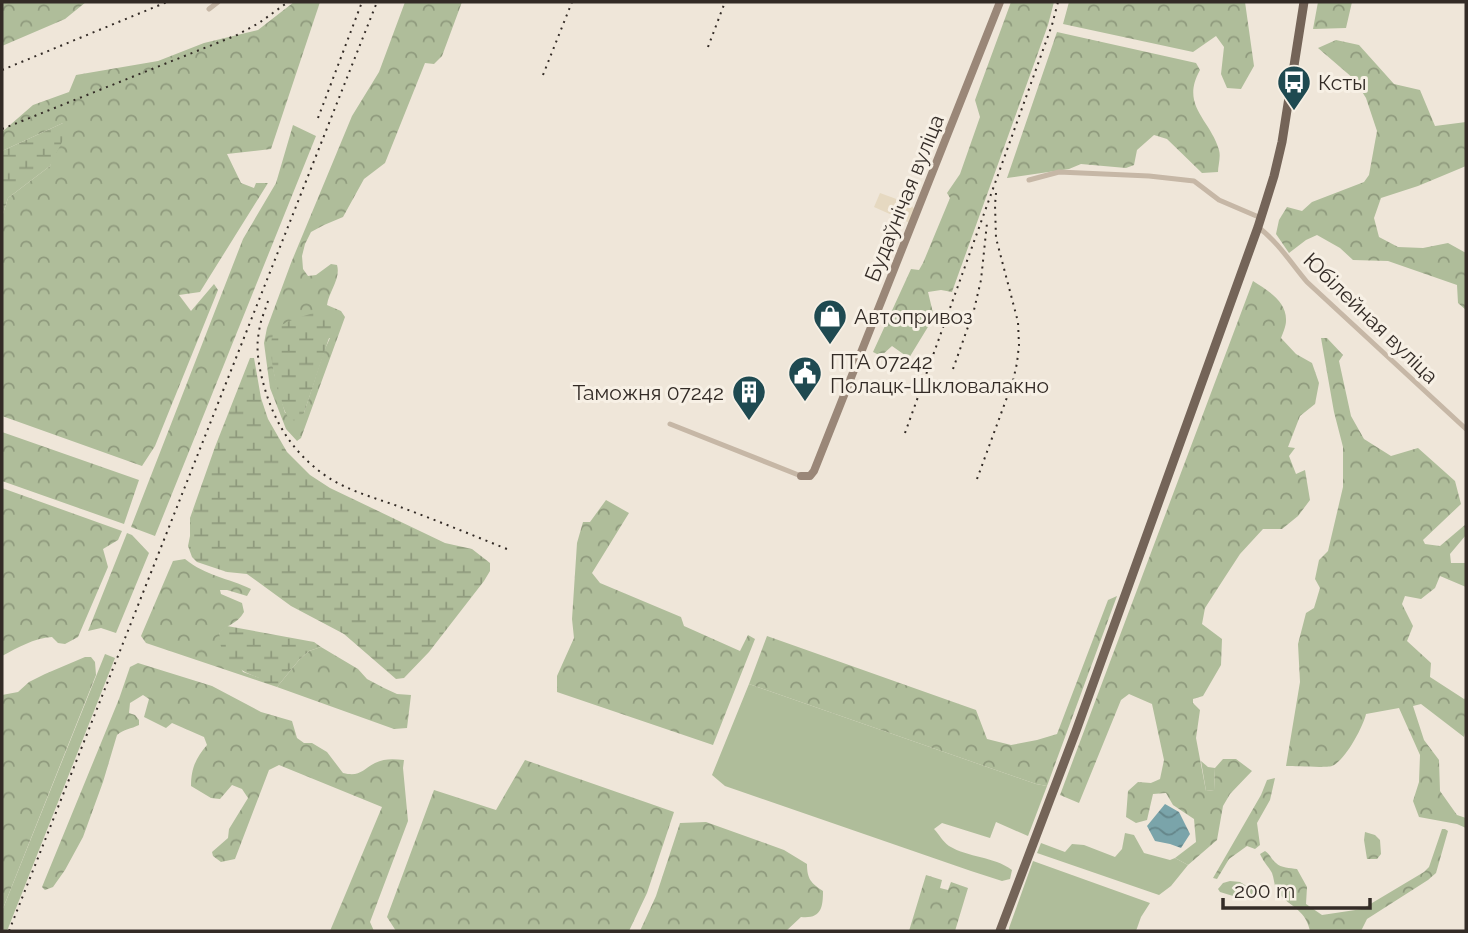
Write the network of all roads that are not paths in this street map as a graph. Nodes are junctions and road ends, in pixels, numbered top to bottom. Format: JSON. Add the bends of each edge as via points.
{"nodes":[{"id":1,"x":218,"y":2,"type":"edge"},
{"id":2,"x":1000,"y":2,"type":"edge"},
{"id":3,"x":1304,"y":2,"type":"edge"},
{"id":4,"x":209,"y":9,"type":"dead end"},
{"id":5,"x":1029,"y":180,"type":"dead end"},
{"id":6,"x":1260,"y":223,"type":"junction"},
{"id":7,"x":670,"y":424,"type":"dead end"},
{"id":8,"x":1466,"y":429,"type":"edge"},
{"id":9,"x":801,"y":476,"type":"joint"},
{"id":10,"x":1000,"y":931,"type":"edge"}],
"edges":[{"from":1,"to":4,"type":"street"},
{"from":2,"to":9,"type":"street","name":"Будаўнічая вуліца","via":[[814,471]]},
{"from":3,"to":6,"type":"main road","via":[[1282,142]]},
{"from":5,"to":6,"type":"street","via":[[1059,172],[1194,181]]},
{"from":6,"to":8,"type":"street","name":"Юбілейная вуліца","via":[[1307,282]]},
{"from":6,"to":10,"type":"main road"},
{"from":7,"to":9,"type":"street"}]}
